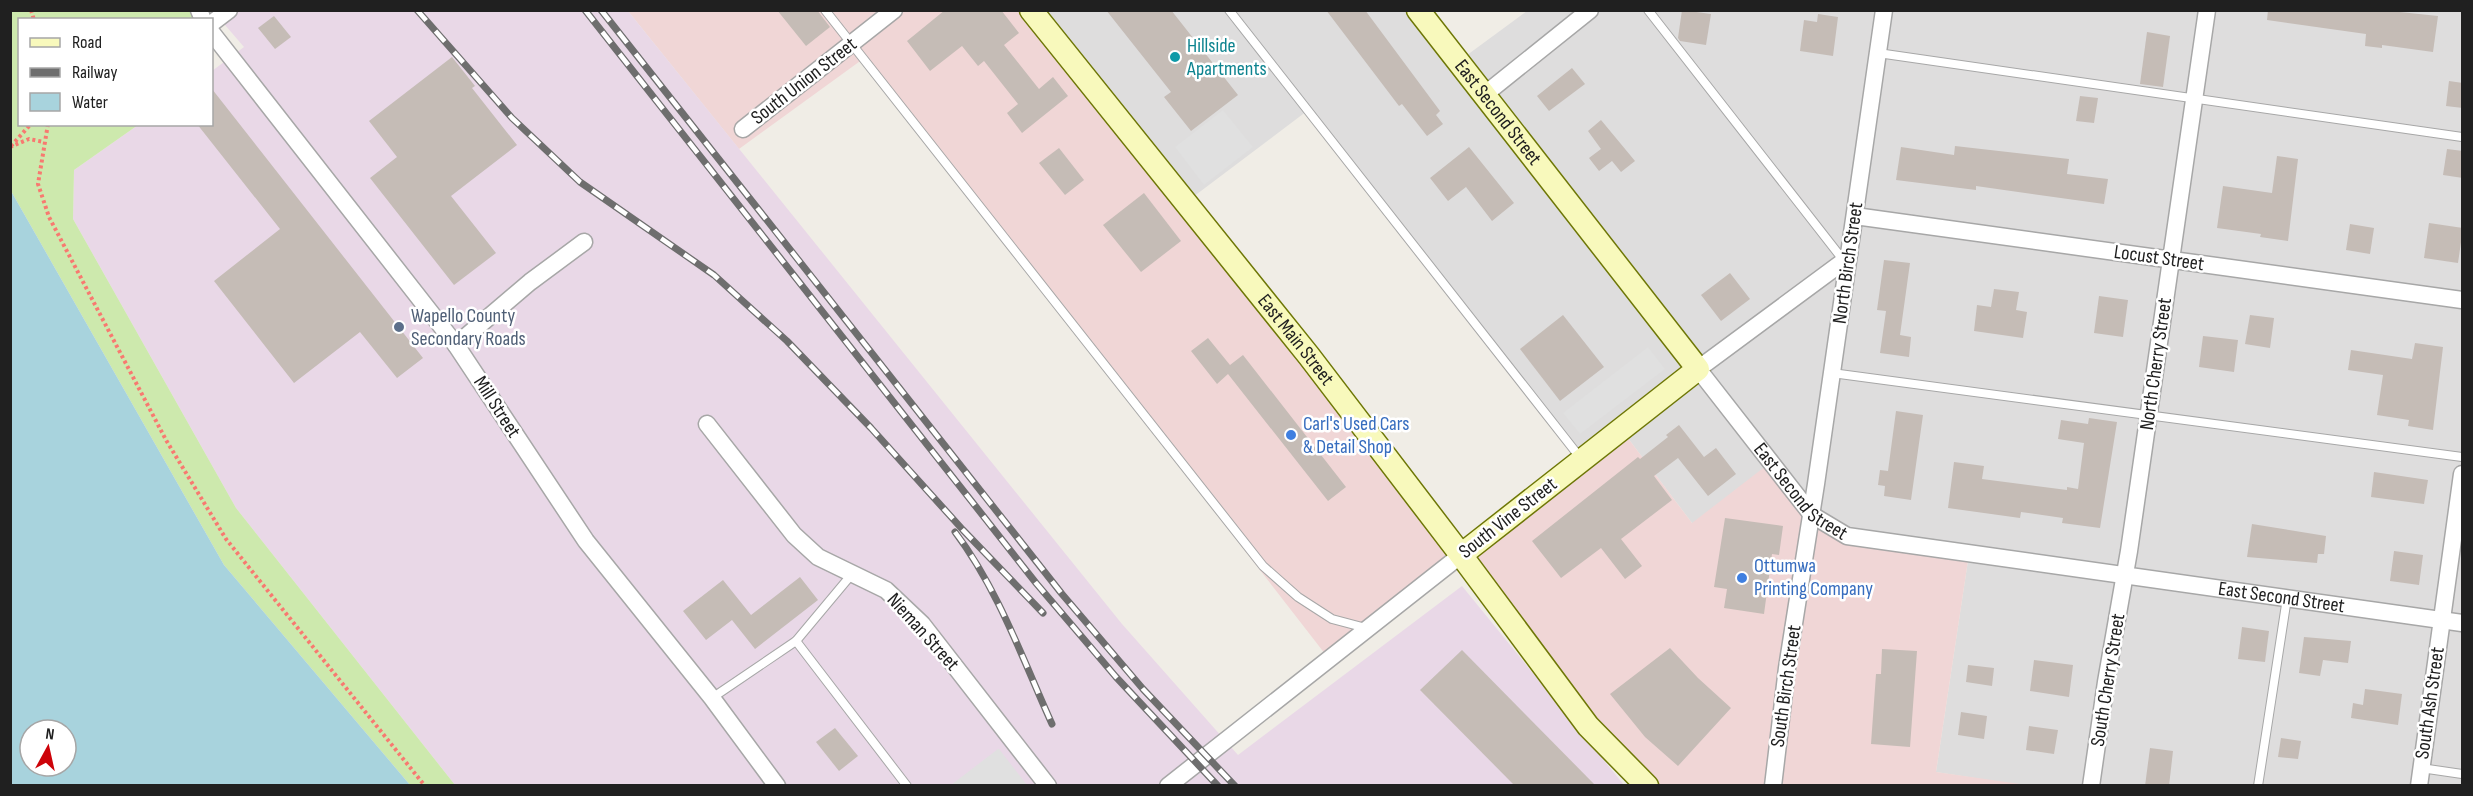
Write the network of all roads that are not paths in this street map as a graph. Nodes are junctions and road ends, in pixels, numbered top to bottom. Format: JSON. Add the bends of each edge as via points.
{"nodes":[{"id":1,"x":229,"y":10,"type":"edge"},
{"id":2,"x":825,"y":10,"type":"edge"},
{"id":3,"x":894,"y":10,"type":"edge"},
{"id":4,"x":1031,"y":10,"type":"edge"},
{"id":5,"x":1229,"y":10,"type":"edge"},
{"id":6,"x":1418,"y":10,"type":"edge"},
{"id":7,"x":1590,"y":10,"type":"edge"},
{"id":8,"x":1648,"y":10,"type":"edge"},
{"id":9,"x":1884,"y":10,"type":"edge"},
{"id":10,"x":2207,"y":10,"type":"edge"},
{"id":11,"x":213,"y":23,"type":"edge"},
{"id":12,"x":213,"y":34,"type":"edge"},
{"id":13,"x":851,"y":44,"type":"junction"},
{"id":14,"x":1878,"y":53,"type":"junction"},
{"id":15,"x":1484,"y":95,"type":"junction"},
{"id":16,"x":2194,"y":98,"type":"junction"},
{"id":17,"x":743,"y":129,"type":"dead end"},
{"id":18,"x":2463,"y":137,"type":"edge"},
{"id":19,"x":1855,"y":216,"type":"junction"},
{"id":20,"x":584,"y":242,"type":"dead end"},
{"id":21,"x":1847,"y":257,"type":"junction"},
{"id":22,"x":2171,"y":260,"type":"junction"},
{"id":23,"x":2463,"y":300,"type":"edge"},
{"id":24,"x":456,"y":345,"type":"junction"},
{"id":25,"x":1698,"y":369,"type":"junction"},
{"id":26,"x":1832,"y":373,"type":"junction"},
{"id":27,"x":2149,"y":414,"type":"junction"},
{"id":28,"x":706,"y":424,"type":"dead end"},
{"id":29,"x":2463,"y":457,"type":"edge"},
{"id":30,"x":1582,"y":460,"type":"junction"},
{"id":31,"x":2463,"y":474,"type":"edge"},
{"id":32,"x":1812,"y":515,"type":"junction"},
{"id":33,"x":1461,"y":555,"type":"junction"},
{"id":34,"x":852,"y":574,"type":"junction"},
{"id":35,"x":2126,"y":574,"type":"junction"},
{"id":36,"x":2287,"y":598,"type":"junction"},
{"id":37,"x":2441,"y":620,"type":"junction"},
{"id":38,"x":2463,"y":623,"type":"edge"},
{"id":39,"x":1367,"y":629,"type":"junction"},
{"id":40,"x":796,"y":641,"type":"junction"},
{"id":41,"x":712,"y":698,"type":"junction"},
{"id":42,"x":2421,"y":768,"type":"junction"},
{"id":43,"x":2463,"y":774,"type":"edge"},
{"id":44,"x":777,"y":786,"type":"edge"},
{"id":45,"x":907,"y":786,"type":"edge"},
{"id":46,"x":1048,"y":786,"type":"edge"},
{"id":47,"x":1168,"y":786,"type":"edge"},
{"id":48,"x":1647,"y":786,"type":"edge"},
{"id":49,"x":1773,"y":786,"type":"edge"},
{"id":50,"x":2091,"y":786,"type":"edge"},
{"id":51,"x":2258,"y":786,"type":"edge"},
{"id":52,"x":2419,"y":786,"type":"edge"}],
"edges":[{"from":1,"to":11,"type":"street"},
{"from":2,"to":13,"type":"lane"},
{"from":3,"to":13,"type":"street","name":"South Union Street"},
{"from":4,"to":33,"type":"main road","name":"East Main Street","via":[[1309,356]]},
{"from":5,"to":30,"type":"lane"},
{"from":6,"to":15,"type":"main road","name":"East Second Street"},
{"from":7,"to":15,"type":"street"},
{"from":8,"to":21,"type":"lane"},
{"from":9,"to":14,"type":"street","name":"North Birch Street"},
{"from":10,"to":16,"type":"street","name":"North Cherry Street"},
{"from":12,"to":24,"type":"street","name":"Mill Street"},
{"from":13,"to":17,"type":"street","name":"South Union Street"},
{"from":13,"to":39,"type":"lane","via":[[1263,566],[1298,597],[1332,619]]},
{"from":14,"to":16,"type":"lane"},
{"from":14,"to":19,"type":"street","name":"North Birch Street"},
{"from":15,"to":25,"type":"main road","name":"East Second Street"},
{"from":16,"to":18,"type":"lane"},
{"from":16,"to":22,"type":"street","name":"North Cherry Street"},
{"from":19,"to":21,"type":"street","name":"North Birch Street"},
{"from":19,"to":22,"type":"street","name":"Locust Street"},
{"from":20,"to":24,"type":"street"},
{"from":21,"to":25,"type":"street","name":"South Vine Street"},
{"from":21,"to":26,"type":"street","name":"North Birch Street"},
{"from":22,"to":23,"type":"street","name":"Locust Street"},
{"from":22,"to":27,"type":"street","name":"North Cherry Street"},
{"from":24,"to":41,"type":"street","name":"Mill Street","via":[[586,542]]},
{"from":25,"to":30,"type":"main road","name":"South Vine Street"},
{"from":25,"to":32,"type":"street","name":"East Second Street"},
{"from":26,"to":27,"type":"lane"},
{"from":26,"to":32,"type":"street","name":"North Birch Street"},
{"from":27,"to":29,"type":"lane"},
{"from":27,"to":35,"type":"street","name":"North Cherry Street"},
{"from":28,"to":34,"type":"street","name":"Nieman Street","via":[[794,535],[818,557]]},
{"from":30,"to":33,"type":"main road","name":"South Vine Street"},
{"from":31,"to":37,"type":"street","name":"South Ash Street"},
{"from":32,"to":35,"type":"street","name":"East Second Street","via":[[1847,536]]},
{"from":32,"to":49,"type":"street","name":"South Birch Street"},
{"from":33,"to":39,"type":"street","name":"South Vine Street"},
{"from":33,"to":48,"type":"main road","name":"East Main Street","via":[[1587,726]]},
{"from":34,"to":40,"type":"lane"},
{"from":34,"to":46,"type":"street","name":"Nieman Street","via":[[886,590],[922,624]]},
{"from":35,"to":36,"type":"street","name":"East Second Street"},
{"from":35,"to":50,"type":"street","name":"South Cherry Street"},
{"from":36,"to":37,"type":"street","name":"East Second Street"},
{"from":36,"to":51,"type":"lane"},
{"from":37,"to":38,"type":"street","name":"East Second Street"},
{"from":37,"to":42,"type":"street","name":"South Ash Street"},
{"from":39,"to":47,"type":"street","name":"South Vine Street"},
{"from":40,"to":41,"type":"lane"},
{"from":40,"to":45,"type":"lane"},
{"from":41,"to":44,"type":"street","name":"Mill Street"},
{"from":42,"to":43,"type":"lane"},
{"from":42,"to":52,"type":"street","name":"South Ash Street"}]}
